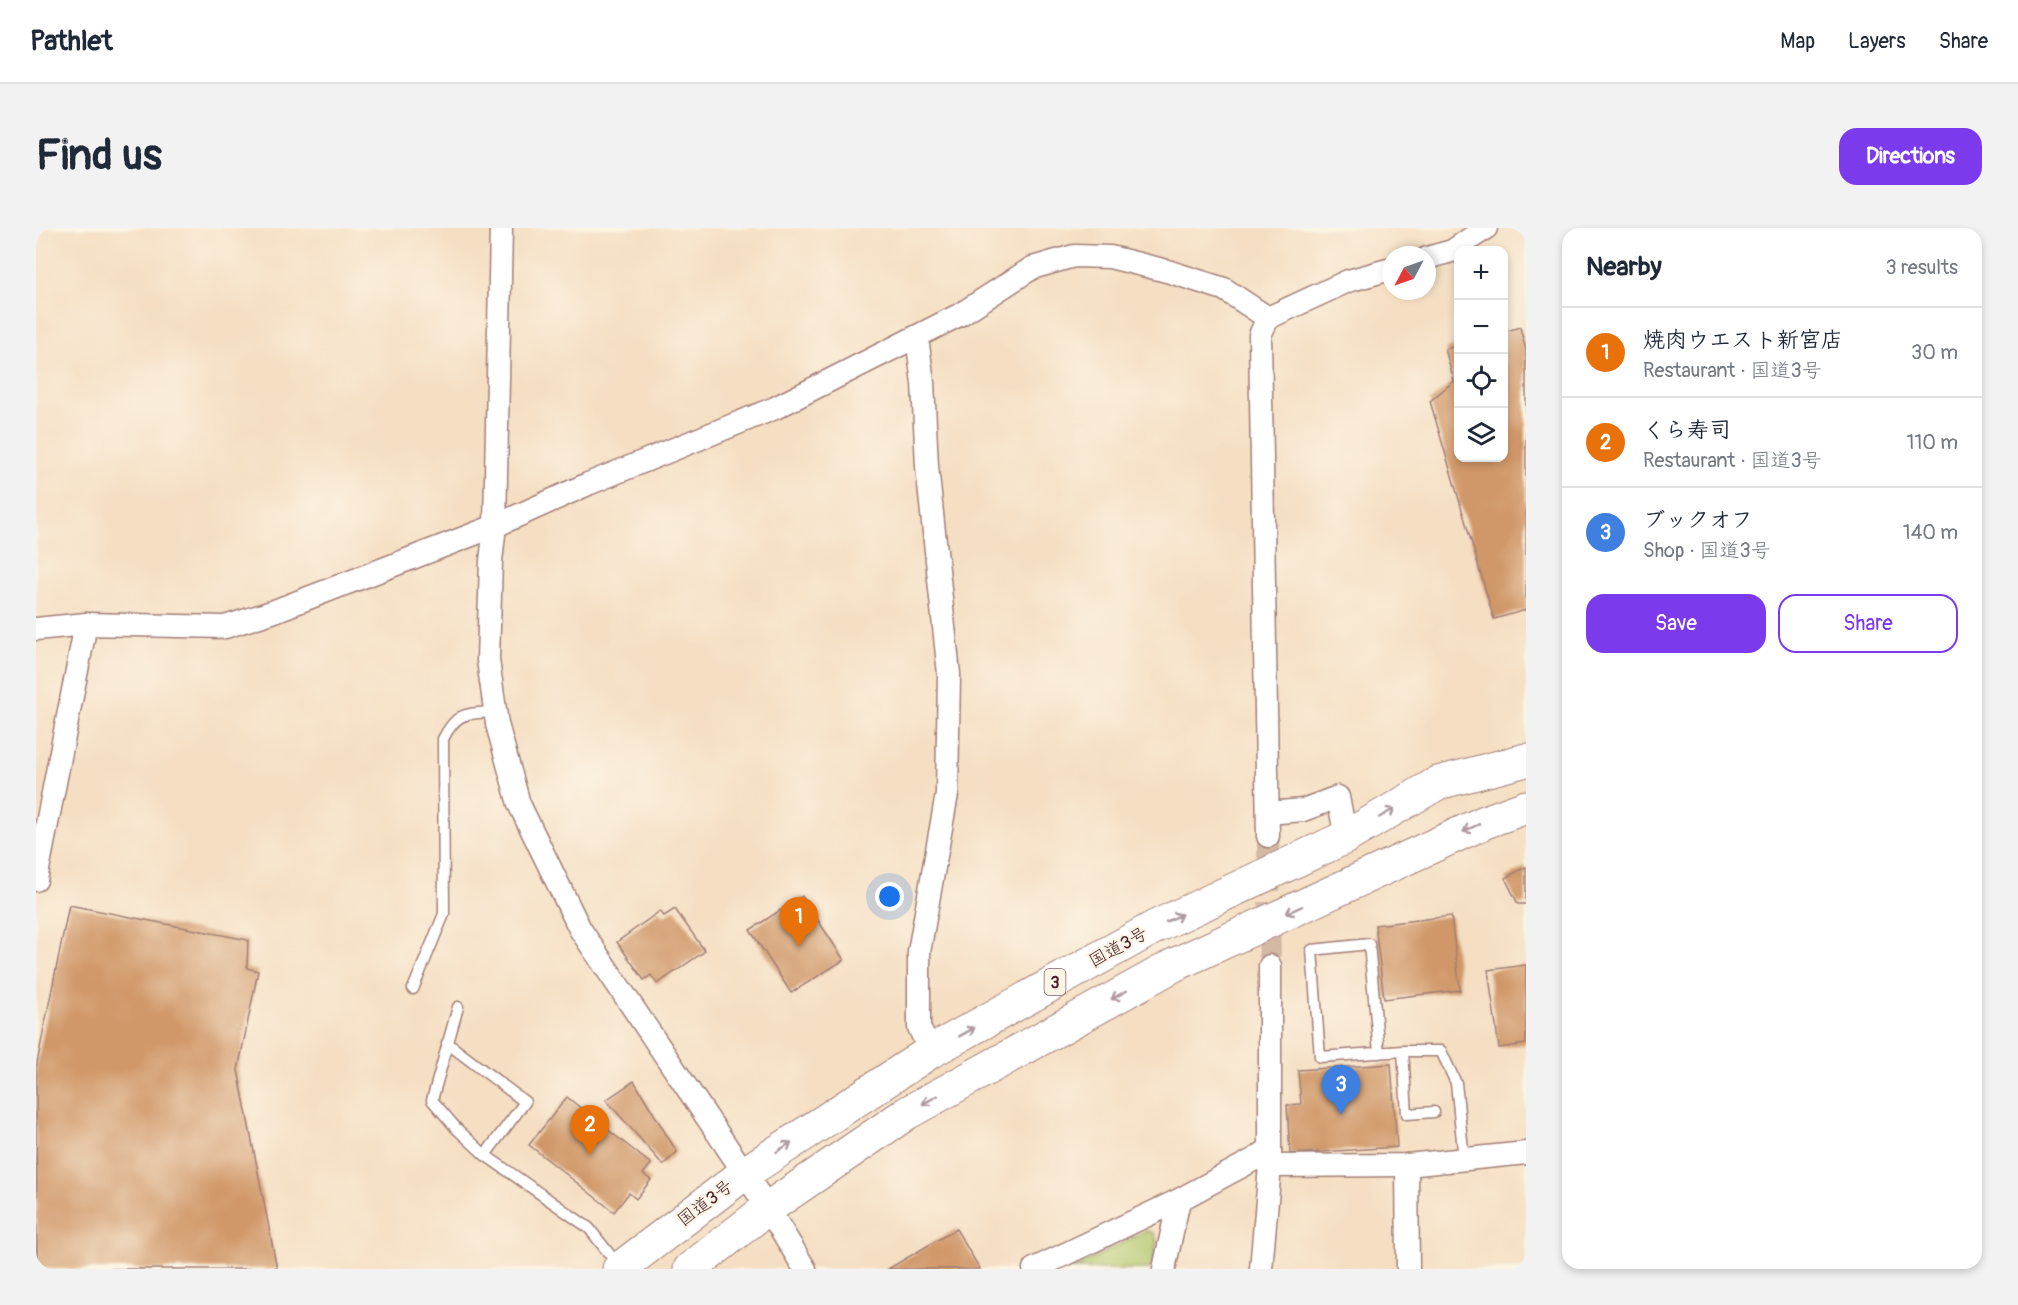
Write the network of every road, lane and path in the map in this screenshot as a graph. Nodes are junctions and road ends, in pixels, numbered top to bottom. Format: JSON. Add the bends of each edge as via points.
{"nodes":[{"id":1,"x":501,"y":228,"type":"edge"},
{"id":2,"x":1486,"y":228,"type":"edge"},
{"id":3,"x":1436,"y":255,"type":"edge"},
{"id":4,"x":1382,"y":272,"type":"edge"},
{"id":5,"x":1268,"y":318,"type":"junction"},
{"id":6,"x":917,"y":337,"type":"junction"},
{"id":7,"x":495,"y":526,"type":"junction"},
{"id":8,"x":86,"y":624,"type":"junction"},
{"id":9,"x":36,"y":629,"type":"edge"},
{"id":10,"x":495,"y":712,"type":"junction"},
{"id":11,"x":1526,"y":760,"type":"edge"},
{"id":12,"x":1526,"y":807,"type":"edge"},
{"id":13,"x":1268,"y":813,"type":"junction"},
{"id":14,"x":1268,"y":836,"type":"tunnel mouth"},
{"id":15,"x":1346,"y":837,"type":"junction"},
{"id":16,"x":36,"y":880,"type":"edge"},
{"id":17,"x":1270,"y":966,"type":"tunnel mouth"},
{"id":18,"x":413,"y":989,"type":"dead end"},
{"id":19,"x":458,"y":1007,"type":"dead end"},
{"id":20,"x":447,"y":1043,"type":"junction"},
{"id":21,"x":930,"y":1052,"type":"junction"},
{"id":22,"x":1403,"y":1052,"type":"junction"},
{"id":23,"x":1379,"y":1053,"type":"junction"},
{"id":24,"x":1434,"y":1112,"type":"dead end"},
{"id":25,"x":1526,"y":1153,"type":"edge"},
{"id":26,"x":485,"y":1155,"type":"junction"},
{"id":27,"x":1270,"y":1157,"type":"junction"},
{"id":28,"x":1464,"y":1159,"type":"junction"},
{"id":29,"x":1407,"y":1165,"type":"junction"},
{"id":30,"x":745,"y":1173,"type":"junction"},
{"id":31,"x":1179,"y":1200,"type":"junction"},
{"id":32,"x":768,"y":1208,"type":"junction"},
{"id":33,"x":620,"y":1268,"type":"edge"},
{"id":34,"x":690,"y":1269,"type":"edge"},
{"id":35,"x":805,"y":1269,"type":"edge"},
{"id":36,"x":1034,"y":1269,"type":"edge"},
{"id":37,"x":1164,"y":1269,"type":"edge"},
{"id":38,"x":1261,"y":1269,"type":"edge"},
{"id":39,"x":1408,"y":1269,"type":"edge"}],
"edges":[{"from":1,"to":7,"type":"street"},
{"from":2,"to":3,"type":"street","via":[[1452,251]]},
{"from":4,"to":5,"type":"street","via":[[1348,281]]},
{"from":5,"to":6,"type":"street","via":[[1224,289],[1110,257],[1074,256],[1032,268]]},
{"from":5,"to":13,"type":"street","via":[[1260,335]]},
{"from":6,"to":7,"type":"street","via":[[775,408]]},
{"from":6,"to":21,"type":"street","via":[[950,674],[947,794],[919,952],[919,1027]]},
{"from":7,"to":8,"type":"street","via":[[225,627]]},
{"from":7,"to":10,"type":"street","via":[[490,561],[488,660]]},
{"from":8,"to":9,"type":"street"},
{"from":8,"to":16,"type":"street"},
{"from":10,"to":18,"type":"lane","via":[[464,714],[450,725],[443,739],[444,914]]},
{"from":10,"to":30,"type":"street","via":[[519,804],[580,929]]},
{"from":15,"to":11,"type":"highway","name":"国道3号","number":"3","one_way":true,"via":[[1438,783]]},
{"from":12,"to":32,"type":"highway","number":"3","one_way":true,"via":[[1485,822],[1174,965],[908,1113]]},
{"from":13,"to":14,"type":"street"},
{"from":13,"to":15,"type":"street","via":[[1303,810],[1338,797]]},
{"from":21,"to":15,"type":"highway","name":"国道3号","number":"3","one_way":true,"via":[[1155,927]]},
{"from":17,"to":27,"type":"street"},
{"from":19,"to":20,"type":"lane"},
{"from":20,"to":26,"type":"lane","via":[[432,1100]]},
{"from":20,"to":26,"type":"lane","via":[[525,1102]]},
{"from":30,"to":21,"type":"highway","name":"国道3号","number":"3","one_way":true},
{"from":22,"to":23,"type":"lane"},
{"from":22,"to":24,"type":"lane","via":[[1407,1114]]},
{"from":22,"to":28,"type":"lane","via":[[1441,1051],[1456,1083]]},
{"from":23,"to":23,"type":"lane","via":[[1320,1057],[1312,950],[1369,944]]},
{"from":25,"to":28,"type":"street"},
{"from":26,"to":33,"type":"lane","via":[[589,1228]]},
{"from":27,"to":29,"type":"street"},
{"from":27,"to":31,"type":"street","via":[[1255,1159]]},
{"from":27,"to":38,"type":"street"},
{"from":28,"to":29,"type":"street"},
{"from":29,"to":39,"type":"street"},
{"from":30,"to":32,"type":"street"},
{"from":30,"to":33,"type":"highway","name":"国道3号","number":"3"},
{"from":31,"to":36,"type":"street"},
{"from":31,"to":37,"type":"street"},
{"from":32,"to":34,"type":"highway","number":"3"},
{"from":32,"to":35,"type":"street"}]}
